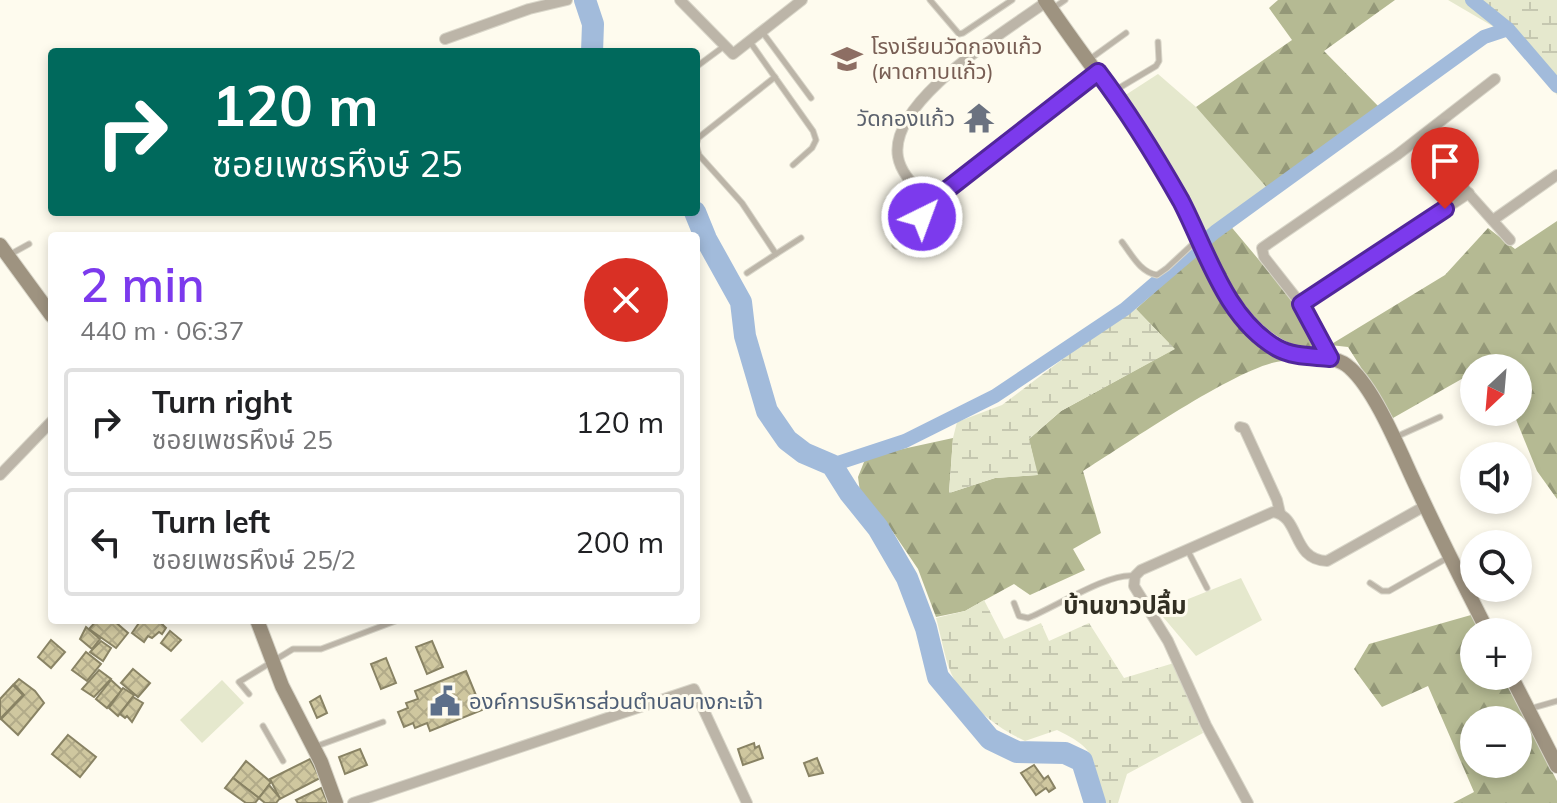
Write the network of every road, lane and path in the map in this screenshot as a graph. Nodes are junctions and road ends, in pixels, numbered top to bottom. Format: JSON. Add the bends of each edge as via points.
{"nodes":[{"id":1,"x":567,"y":0,"type":"edge"},
{"id":2,"x":680,"y":0,"type":"edge"},
{"id":3,"x":802,"y":0,"type":"edge"},
{"id":4,"x":930,"y":0,"type":"edge"},
{"id":5,"x":1012,"y":0,"type":"edge"},
{"id":6,"x":1065,"y":0,"type":"edge"},
{"id":7,"x":1047,"y":4,"type":"edge"},
{"id":8,"x":763,"y":33,"type":"junction"},
{"id":9,"x":1126,"y":33,"type":"dead end"},
{"id":10,"x":445,"y":39,"type":"dead end"},
{"id":11,"x":750,"y":42,"type":"junction"},
{"id":12,"x":1158,"y":42,"type":"dead end"},
{"id":13,"x":723,"y":47,"type":"junction"},
{"id":14,"x":1089,"y":59,"type":"junction"},
{"id":15,"x":700,"y":64,"type":"edge"},
{"id":16,"x":1098,"y":72,"type":"junction"},
{"id":17,"x":775,"y":77,"type":"junction"},
{"id":18,"x":1495,"y":79,"type":"dead end"},
{"id":19,"x":1113,"y":92,"type":"junction"},
{"id":20,"x":811,"y":98,"type":"dead end"},
{"id":21,"x":700,"y":136,"type":"edge"},
{"id":22,"x":1420,"y":139,"type":"junction"},
{"id":23,"x":700,"y":156,"type":"edge"},
{"id":24,"x":793,"y":165,"type":"dead end"},
{"id":25,"x":1557,"y":175,"type":"edge"},
{"id":26,"x":1469,"y":193,"type":"junction"},
{"id":27,"x":930,"y":203,"type":"junction"},
{"id":28,"x":1493,"y":220,"type":"junction"},
{"id":29,"x":801,"y":238,"type":"dead end"},
{"id":30,"x":1199,"y":238,"type":"junction"},
{"id":31,"x":1510,"y":240,"type":"dead end"},
{"id":32,"x":1122,"y":242,"type":"dead end"},
{"id":33,"x":29,"y":244,"type":"dead end"},
{"id":34,"x":897,"y":244,"type":"dead end"},
{"id":35,"x":4,"y":250,"type":"edge"},
{"id":36,"x":776,"y":254,"type":"junction"},
{"id":37,"x":747,"y":273,"type":"dead end"},
{"id":38,"x":1301,"y":304,"type":"junction"},
{"id":39,"x":48,"y":310,"type":"edge"},
{"id":40,"x":1330,"y":358,"type":"junction"},
{"id":41,"x":1440,"y":417,"type":"dead end"},
{"id":42,"x":48,"y":425,"type":"edge"},
{"id":43,"x":1240,"y":427,"type":"dead end"},
{"id":44,"x":1393,"y":438,"type":"junction"},
{"id":45,"x":0,"y":475,"type":"edge"},
{"id":46,"x":1425,"y":506,"type":"junction"},
{"id":47,"x":1280,"y":513,"type":"junction"},
{"id":48,"x":1188,"y":550,"type":"junction"},
{"id":49,"x":1450,"y":557,"type":"junction"},
{"id":50,"x":1460,"y":571,"type":"edge"},
{"id":51,"x":1457,"y":572,"type":"junction"},
{"id":52,"x":1135,"y":576,"type":"junction"},
{"id":53,"x":1370,"y":583,"type":"dead end"},
{"id":54,"x":1207,"y":588,"type":"dead end"},
{"id":55,"x":1014,"y":603,"type":"dead end"},
{"id":56,"x":1481,"y":618,"type":"edge"},
{"id":57,"x":259,"y":624,"type":"edge"},
{"id":58,"x":387,"y":624,"type":"edge"},
{"id":59,"x":274,"y":660,"type":"junction"},
{"id":60,"x":249,"y":694,"type":"dead end"},
{"id":61,"x":1557,"y":701,"type":"edge"},
{"id":62,"x":1532,"y":709,"type":"edge"},
{"id":63,"x":1532,"y":718,"type":"edge"},
{"id":64,"x":383,"y":722,"type":"dead end"},
{"id":65,"x":263,"y":726,"type":"dead end"},
{"id":66,"x":313,"y":747,"type":"junction"},
{"id":67,"x":283,"y":761,"type":"dead end"},
{"id":68,"x":1557,"y":766,"type":"edge"},
{"id":69,"x":336,"y":803,"type":"edge"},
{"id":70,"x":353,"y":803,"type":"edge"},
{"id":71,"x":747,"y":803,"type":"edge"},
{"id":72,"x":1248,"y":803,"type":"edge"}],
"edges":[{"from":1,"to":10,"type":"street"},
{"from":2,"to":13,"type":"street"},
{"from":3,"to":8,"type":"street"},
{"from":4,"to":5,"type":"lane","via":[[959,34]]},
{"from":6,"to":7,"type":"lane"},
{"from":7,"to":14,"type":"street"},
{"from":7,"to":27,"type":"street","via":[[933,87],[906,118],[897,141],[898,159]]},
{"from":8,"to":11,"type":"street"},
{"from":8,"to":20,"type":"lane"},
{"from":9,"to":14,"type":"lane"},
{"from":11,"to":13,"type":"street","via":[[733,54]]},
{"from":11,"to":17,"type":"lane"},
{"from":12,"to":19,"type":"lane","via":[[1156,66]]},
{"from":13,"to":15,"type":"lane"},
{"from":14,"to":16,"type":"street"},
{"from":16,"to":19,"type":"street"},
{"from":16,"to":27,"type":"street"},
{"from":17,"to":21,"type":"lane"},
{"from":17,"to":24,"type":"lane","via":[[816,140]]},
{"from":18,"to":22,"type":"street"},
{"from":19,"to":30,"type":"street"},
{"from":22,"to":26,"type":"street"},
{"from":22,"to":38,"type":"street","via":[[1262,248]]},
{"from":23,"to":36,"type":"lane","via":[[742,203]]},
{"from":25,"to":28,"type":"street"},
{"from":26,"to":28,"type":"street"},
{"from":26,"to":38,"type":"street"},
{"from":27,"to":34,"type":"street","via":[[921,224]]},
{"from":28,"to":31,"type":"street"},
{"from":29,"to":36,"type":"lane"},
{"from":30,"to":32,"type":"lane","via":[[1157,275],[1139,265]]},
{"from":30,"to":40,"type":"street","via":[[1222,288],[1266,340],[1294,355]]},
{"from":33,"to":35,"type":"lane"},
{"from":35,"to":39,"type":"street"},
{"from":36,"to":37,"type":"lane"},
{"from":38,"to":40,"type":"street"},
{"from":40,"to":44,"type":"street","via":[[1360,380]]},
{"from":41,"to":44,"type":"lane"},
{"from":42,"to":45,"type":"street"},
{"from":43,"to":47,"type":"street"},
{"from":44,"to":46,"type":"street"},
{"from":46,"to":47,"type":"street","via":[[1327,561],[1304,551]]},
{"from":46,"to":49,"type":"street"},
{"from":47,"to":48,"type":"street"},
{"from":48,"to":52,"type":"street"},
{"from":48,"to":54,"type":"lane"},
{"from":49,"to":51,"type":"street"},
{"from":49,"to":53,"type":"lane","via":[[1389,591]]},
{"from":50,"to":51,"type":"lane"},
{"from":51,"to":56,"type":"street"},
{"from":52,"to":55,"type":"lane","via":[[1124,574],[1028,618],[1019,616]]},
{"from":52,"to":72,"type":"street","via":[[1134,586],[1168,641]]},
{"from":57,"to":59,"type":"street"},
{"from":58,"to":59,"type":"lane","via":[[321,649],[293,649]]},
{"from":59,"to":60,"type":"lane","via":[[239,682]]},
{"from":59,"to":66,"type":"street"},
{"from":61,"to":62,"type":"lane"},
{"from":63,"to":68,"type":"street"},
{"from":64,"to":66,"type":"lane"},
{"from":65,"to":67,"type":"lane"},
{"from":66,"to":69,"type":"street"},
{"from":70,"to":71,"type":"street","via":[[694,689]]}]}
